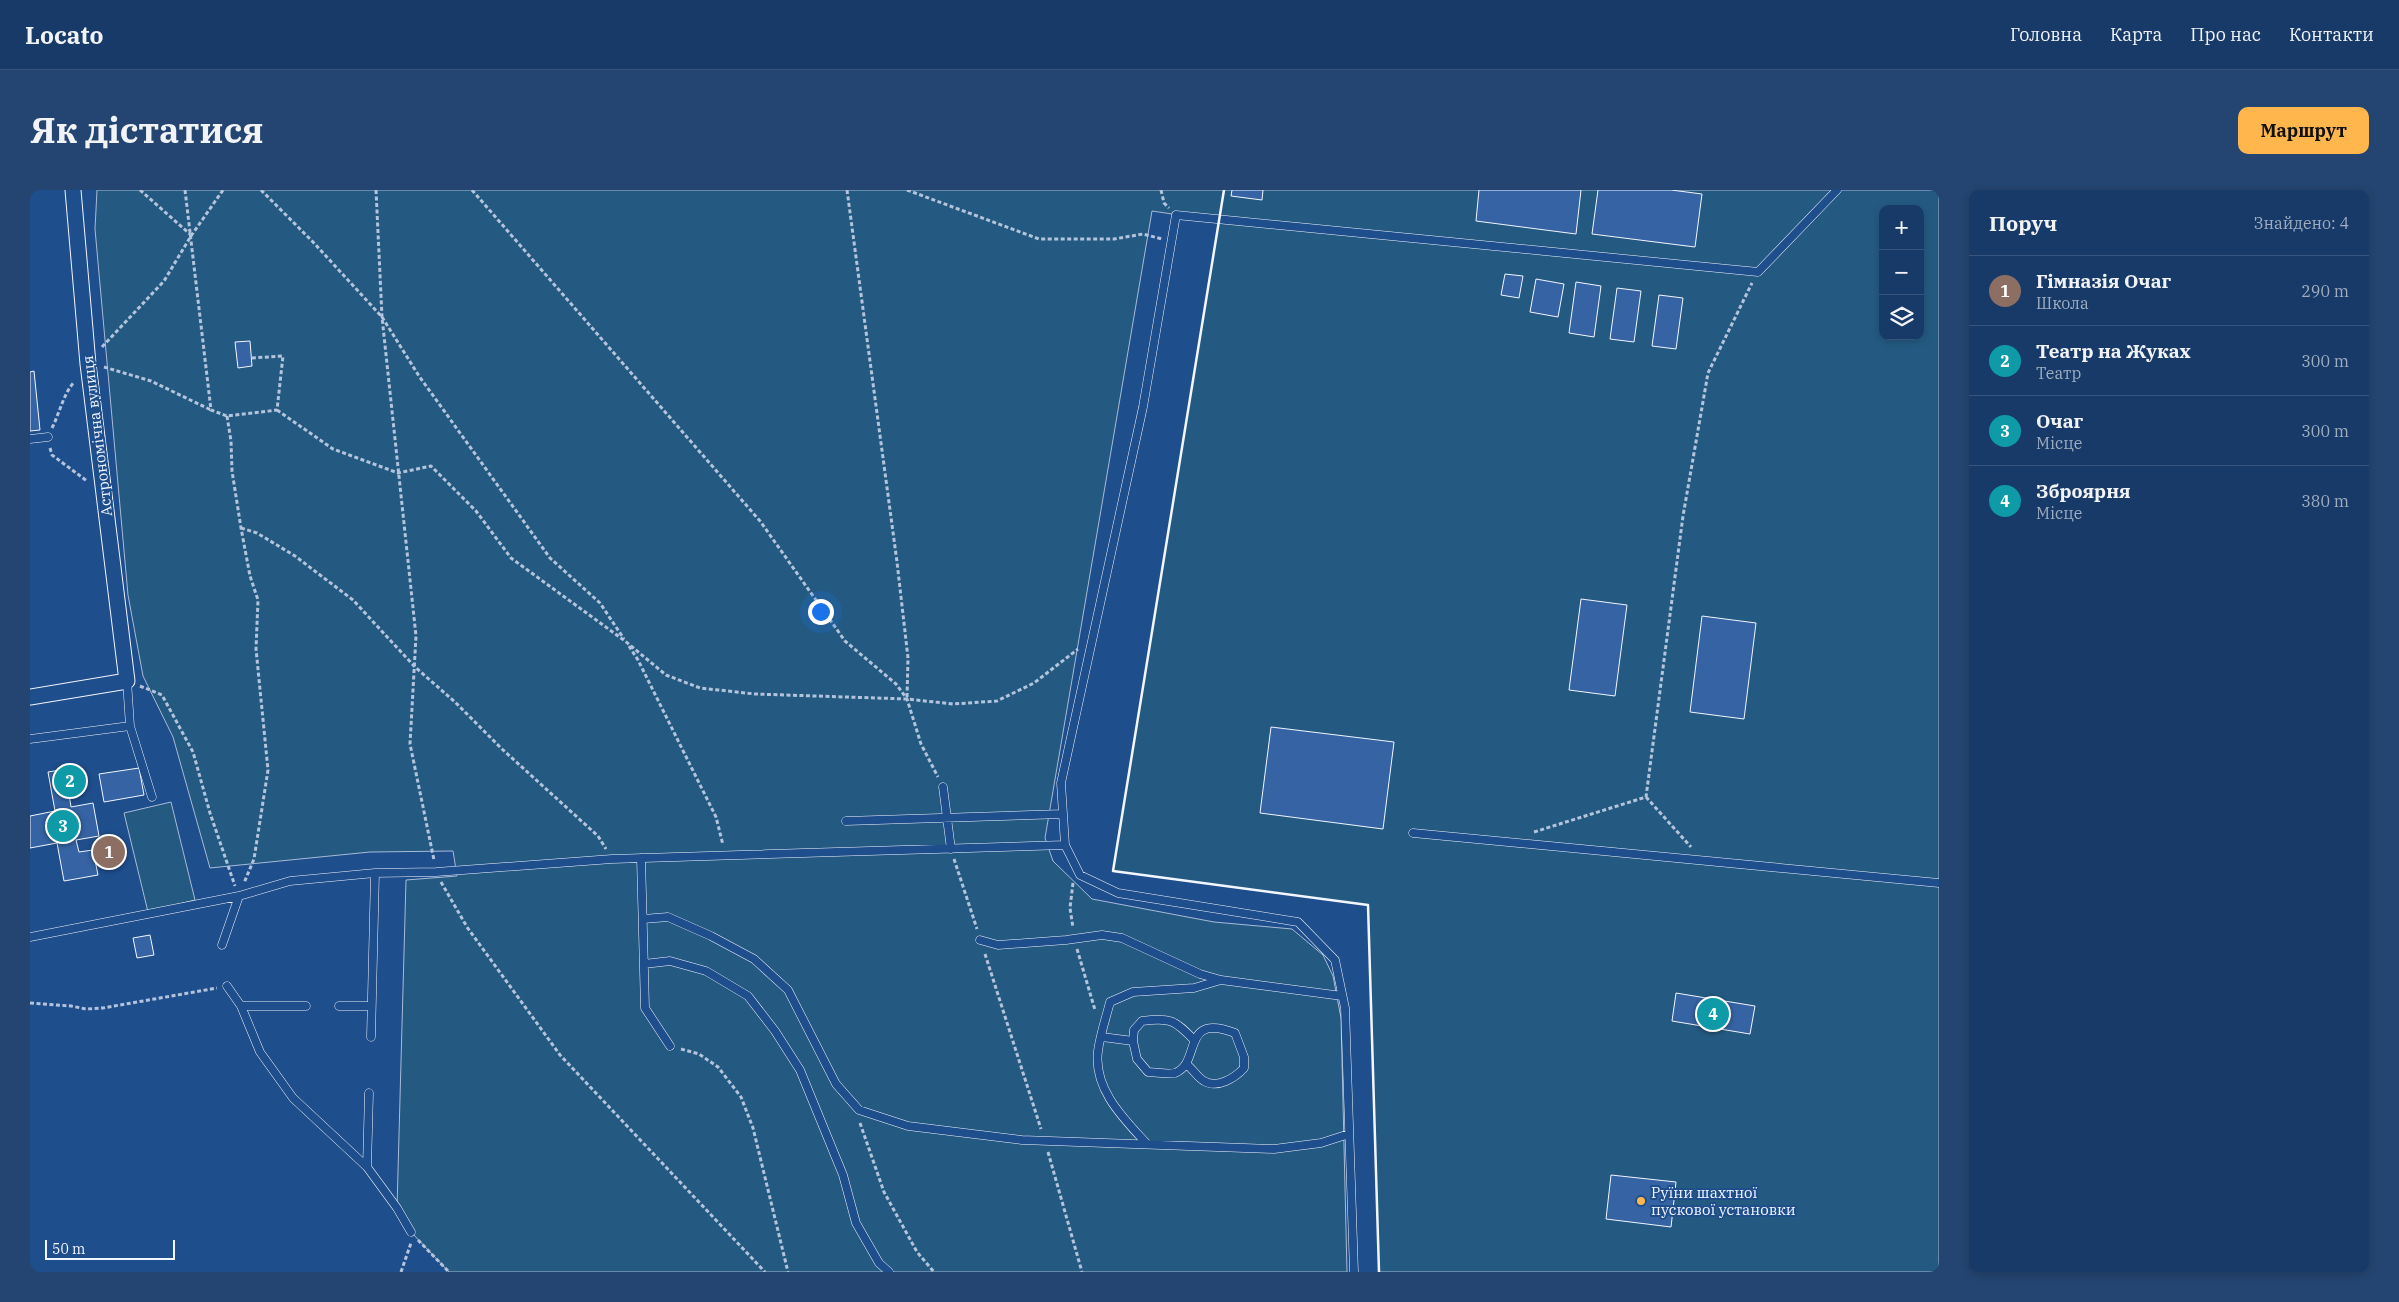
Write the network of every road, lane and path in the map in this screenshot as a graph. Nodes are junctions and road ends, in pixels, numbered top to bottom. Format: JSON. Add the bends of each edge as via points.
{"nodes":[{"id":1,"x":73,"y":190,"type":"edge"},
{"id":2,"x":140,"y":190,"type":"edge"},
{"id":3,"x":185,"y":190,"type":"edge"},
{"id":4,"x":224,"y":190,"type":"edge"},
{"id":5,"x":260,"y":190,"type":"edge"},
{"id":6,"x":376,"y":190,"type":"edge"},
{"id":7,"x":472,"y":190,"type":"edge"},
{"id":8,"x":847,"y":190,"type":"edge"},
{"id":9,"x":907,"y":190,"type":"edge"},
{"id":10,"x":1161,"y":190,"type":"edge"},
{"id":11,"x":1836,"y":190,"type":"edge"},
{"id":12,"x":1176,"y":216,"type":"junction"},
{"id":13,"x":191,"y":236,"type":"junction"},
{"id":14,"x":1172,"y":242,"type":"junction"},
{"id":15,"x":1758,"y":272,"type":"junction"},
{"id":16,"x":382,"y":316,"type":"junction"},
{"id":17,"x":252,"y":358,"type":"dead end"},
{"id":18,"x":88,"y":364,"type":"junction"},
{"id":19,"x":210,"y":410,"type":"junction"},
{"id":20,"x":277,"y":410,"type":"junction"},
{"id":21,"x":227,"y":416,"type":"junction"},
{"id":22,"x":48,"y":437,"type":"junction"},
{"id":23,"x":30,"y":439,"type":"edge"},
{"id":24,"x":398,"y":474,"type":"junction"},
{"id":25,"x":104,"y":495,"type":"junction"},
{"id":26,"x":241,"y":528,"type":"junction"},
{"id":27,"x":1092,"y":637,"type":"junction"},
{"id":28,"x":626,"y":641,"type":"junction"},
{"id":29,"x":415,"y":667,"type":"junction"},
{"id":30,"x":127,"y":681,"type":"junction"},
{"id":31,"x":30,"y":696,"type":"edge"},
{"id":32,"x":907,"y":699,"type":"junction"},
{"id":33,"x":130,"y":726,"type":"junction"},
{"id":34,"x":30,"y":738,"type":"edge"},
{"id":35,"x":942,"y":787,"type":"joint"},
{"id":36,"x":152,"y":797,"type":"dead end"},
{"id":37,"x":1646,"y":797,"type":"junction"},
{"id":38,"x":1063,"y":814,"type":"junction"},
{"id":39,"x":945,"y":818,"type":"junction"},
{"id":40,"x":846,"y":821,"type":"dead end"},
{"id":41,"x":1413,"y":833,"type":"dead end"},
{"id":42,"x":1529,"y":834,"type":"dead end"},
{"id":43,"x":1065,"y":845,"type":"junction"},
{"id":44,"x":951,"y":848,"type":"junction"},
{"id":45,"x":726,"y":855,"type":"junction"},
{"id":46,"x":641,"y":858,"type":"junction"},
{"id":47,"x":612,"y":859,"type":"junction"},
{"id":48,"x":1703,"y":861,"type":"junction"},
{"id":49,"x":436,"y":872,"type":"junction"},
{"id":50,"x":375,"y":873,"type":"junction"},
{"id":51,"x":1939,"y":884,"type":"edge"},
{"id":52,"x":239,"y":896,"type":"junction"},
{"id":53,"x":643,"y":919,"type":"junction"},
{"id":54,"x":30,"y":937,"type":"edge"},
{"id":55,"x":980,"y":940,"type":"junction"},
{"id":56,"x":222,"y":945,"type":"dead end"},
{"id":57,"x":644,"y":964,"type":"junction"},
{"id":58,"x":1221,"y":980,"type":"junction"},
{"id":59,"x":227,"y":986,"type":"joint"},
{"id":60,"x":1342,"y":996,"type":"junction"},
{"id":61,"x":30,"y":1004,"type":"edge"},
{"id":62,"x":241,"y":1006,"type":"junction"},
{"id":63,"x":306,"y":1006,"type":"dead end"},
{"id":64,"x":339,"y":1006,"type":"dead end"},
{"id":65,"x":371,"y":1006,"type":"junction"},
{"id":66,"x":1102,"y":1037,"type":"junction"},
{"id":67,"x":371,"y":1038,"type":"dead end"},
{"id":68,"x":1194,"y":1040,"type":"junction"},
{"id":69,"x":1133,"y":1041,"type":"junction"},
{"id":70,"x":670,"y":1046,"type":"joint"},
{"id":71,"x":1186,"y":1064,"type":"junction"},
{"id":72,"x":369,"y":1094,"type":"dead end"},
{"id":73,"x":859,"y":1110,"type":"junction"},
{"id":74,"x":1349,"y":1134,"type":"junction"},
{"id":75,"x":1045,"y":1140,"type":"junction"},
{"id":76,"x":1146,"y":1144,"type":"junction"},
{"id":77,"x":367,"y":1167,"type":"junction"},
{"id":78,"x":411,"y":1232,"type":"junction"},
{"id":79,"x":401,"y":1272,"type":"edge"},
{"id":80,"x":448,"y":1272,"type":"edge"},
{"id":81,"x":765,"y":1272,"type":"edge"},
{"id":82,"x":788,"y":1272,"type":"edge"},
{"id":83,"x":889,"y":1272,"type":"edge"},
{"id":84,"x":934,"y":1272,"type":"edge"},
{"id":85,"x":1082,"y":1272,"type":"edge"},
{"id":86,"x":1354,"y":1272,"type":"edge"}],
"edges":[{"from":1,"to":18,"type":"street","name":"Астрономічна вулиця"},
{"from":2,"to":13,"type":"path"},
{"from":3,"to":13,"type":"path"},
{"from":4,"to":13,"type":"path"},
{"from":5,"to":16,"type":"path"},
{"from":6,"to":16,"type":"path"},
{"from":7,"to":32,"type":"path","via":[[760,521],[845,640],[896,684]]},
{"from":8,"to":32,"type":"path","via":[[897,562],[908,658]]},
{"from":9,"to":14,"type":"path","via":[[1038,239],[1114,239],[1143,234]]},
{"from":10,"to":12,"type":"path","via":[[1164,202]]},
{"from":11,"to":15,"type":"lane"},
{"from":12,"to":14,"type":"lane"},
{"from":12,"to":15,"type":"lane"},
{"from":13,"to":18,"type":"path","via":[[164,282]]},
{"from":13,"to":19,"type":"path"},
{"from":14,"to":27,"type":"lane","via":[[1143,407]]},
{"from":15,"to":37,"type":"path","via":[[1708,373],[1683,516]]},
{"from":16,"to":24,"type":"path"},
{"from":16,"to":28,"type":"path","via":[[419,376],[550,558],[600,603]]},
{"from":17,"to":20,"type":"path","via":[[283,356]]},
{"from":18,"to":19,"type":"path","via":[[151,381]]},
{"from":18,"to":22,"type":"path","via":[[65,393],[62,409]]},
{"from":18,"to":25,"type":"street","name":"Астрономічна вулиця"},
{"from":19,"to":21,"type":"path"},
{"from":20,"to":21,"type":"path"},
{"from":20,"to":24,"type":"path","via":[[333,449]]},
{"from":21,"to":26,"type":"path"},
{"from":22,"to":23,"type":"lane"},
{"from":22,"to":25,"type":"path","via":[[52,455]]},
{"from":24,"to":28,"type":"path","via":[[431,466],[476,511],[511,558]]},
{"from":24,"to":29,"type":"path","via":[[416,636]]},
{"from":25,"to":30,"type":"street","name":"Астрономічна вулиця"},
{"from":26,"to":29,"type":"path","via":[[258,533],[295,556],[353,600]]},
{"from":26,"to":52,"type":"path","via":[[258,600],[256,649],[268,770],[254,859]]},
{"from":27,"to":32,"type":"path","via":[[1034,682],[997,700],[953,704]]},
{"from":27,"to":38,"type":"lane","via":[[1061,783]]},
{"from":28,"to":32,"type":"path","via":[[666,675],[700,688],[755,694]]},
{"from":28,"to":45,"type":"path","via":[[716,817]]},
{"from":29,"to":47,"type":"path","via":[[598,836]]},
{"from":29,"to":49,"type":"path","via":[[410,744]]},
{"from":30,"to":31,"type":"street"},
{"from":30,"to":33,"type":"lane"},
{"from":30,"to":52,"type":"path","via":[[162,695],[193,752]]},
{"from":32,"to":35,"type":"path","via":[[920,744]]},
{"from":33,"to":34,"type":"lane"},
{"from":33,"to":36,"type":"lane"},
{"from":35,"to":39,"type":"lane"},
{"from":37,"to":42,"type":"path"},
{"from":37,"to":48,"type":"path"},
{"from":38,"to":39,"type":"lane"},
{"from":38,"to":43,"type":"lane"},
{"from":39,"to":40,"type":"lane"},
{"from":39,"to":44,"type":"lane"},
{"from":41,"to":48,"type":"lane"},
{"from":43,"to":44,"type":"lane"},
{"from":43,"to":60,"type":"lane","via":[[1080,875],[1118,893],[1298,922],[1335,960]]},
{"from":44,"to":45,"type":"lane"},
{"from":44,"to":55,"type":"path"},
{"from":45,"to":46,"type":"lane"},
{"from":46,"to":47,"type":"lane"},
{"from":46,"to":53,"type":"lane"},
{"from":47,"to":49,"type":"lane"},
{"from":48,"to":51,"type":"lane"},
{"from":49,"to":50,"type":"lane"},
{"from":49,"to":81,"type":"path","via":[[467,927],[560,1055]]},
{"from":50,"to":52,"type":"lane","via":[[290,881]]},
{"from":50,"to":65,"type":"lane"},
{"from":52,"to":54,"type":"lane"},
{"from":52,"to":56,"type":"lane"},
{"from":53,"to":57,"type":"lane"},
{"from":53,"to":73,"type":"lane","via":[[668,918],[754,959],[788,990],[836,1084]]},
{"from":55,"to":58,"type":"lane","via":[[998,945],[1102,935],[1115,937]]},
{"from":55,"to":75,"type":"path"},
{"from":57,"to":70,"type":"lane","via":[[645,1008]]},
{"from":57,"to":83,"type":"lane","via":[[670,961],[706,972],[748,996],[775,1030],[800,1070],[844,1175],[856,1223],[879,1263]]},
{"from":58,"to":60,"type":"lane"},
{"from":58,"to":66,"type":"lane","via":[[1194,988],[1133,992],[1110,1002]]},
{"from":59,"to":61,"type":"path","via":[[102,1008]]},
{"from":59,"to":62,"type":"lane"},
{"from":60,"to":74,"type":"lane"},
{"from":62,"to":63,"type":"lane"},
{"from":62,"to":77,"type":"lane","via":[[260,1052],[293,1098]]},
{"from":64,"to":65,"type":"lane"},
{"from":65,"to":67,"type":"lane"},
{"from":66,"to":69,"type":"lane"},
{"from":66,"to":76,"type":"lane","via":[[1098,1076],[1111,1102]]},
{"from":68,"to":69,"type":"lane","via":[[1179,1024],[1168,1019],[1155,1019],[1142,1021],[1134,1030]]},
{"from":68,"to":71,"type":"lane"},
{"from":68,"to":71,"type":"lane","via":[[1211,1028],[1235,1033],[1244,1057],[1244,1068],[1237,1076],[1213,1084],[1203,1081]]},
{"from":69,"to":71,"type":"lane","via":[[1137,1059],[1148,1072],[1175,1072]]},
{"from":70,"to":82,"type":"path","via":[[699,1054],[718,1067],[741,1097],[752,1128]]},
{"from":72,"to":77,"type":"lane"},
{"from":73,"to":75,"type":"lane","via":[[908,1126]]},
{"from":73,"to":84,"type":"path","via":[[861,1126],[884,1192],[917,1252]]},
{"from":74,"to":76,"type":"lane","via":[[1321,1143],[1274,1149]]},
{"from":74,"to":86,"type":"lane"},
{"from":75,"to":76,"type":"lane"},
{"from":75,"to":85,"type":"path"},
{"from":77,"to":78,"type":"lane"},
{"from":78,"to":79,"type":"path","via":[[411,1244]]},
{"from":78,"to":80,"type":"path"}]}
